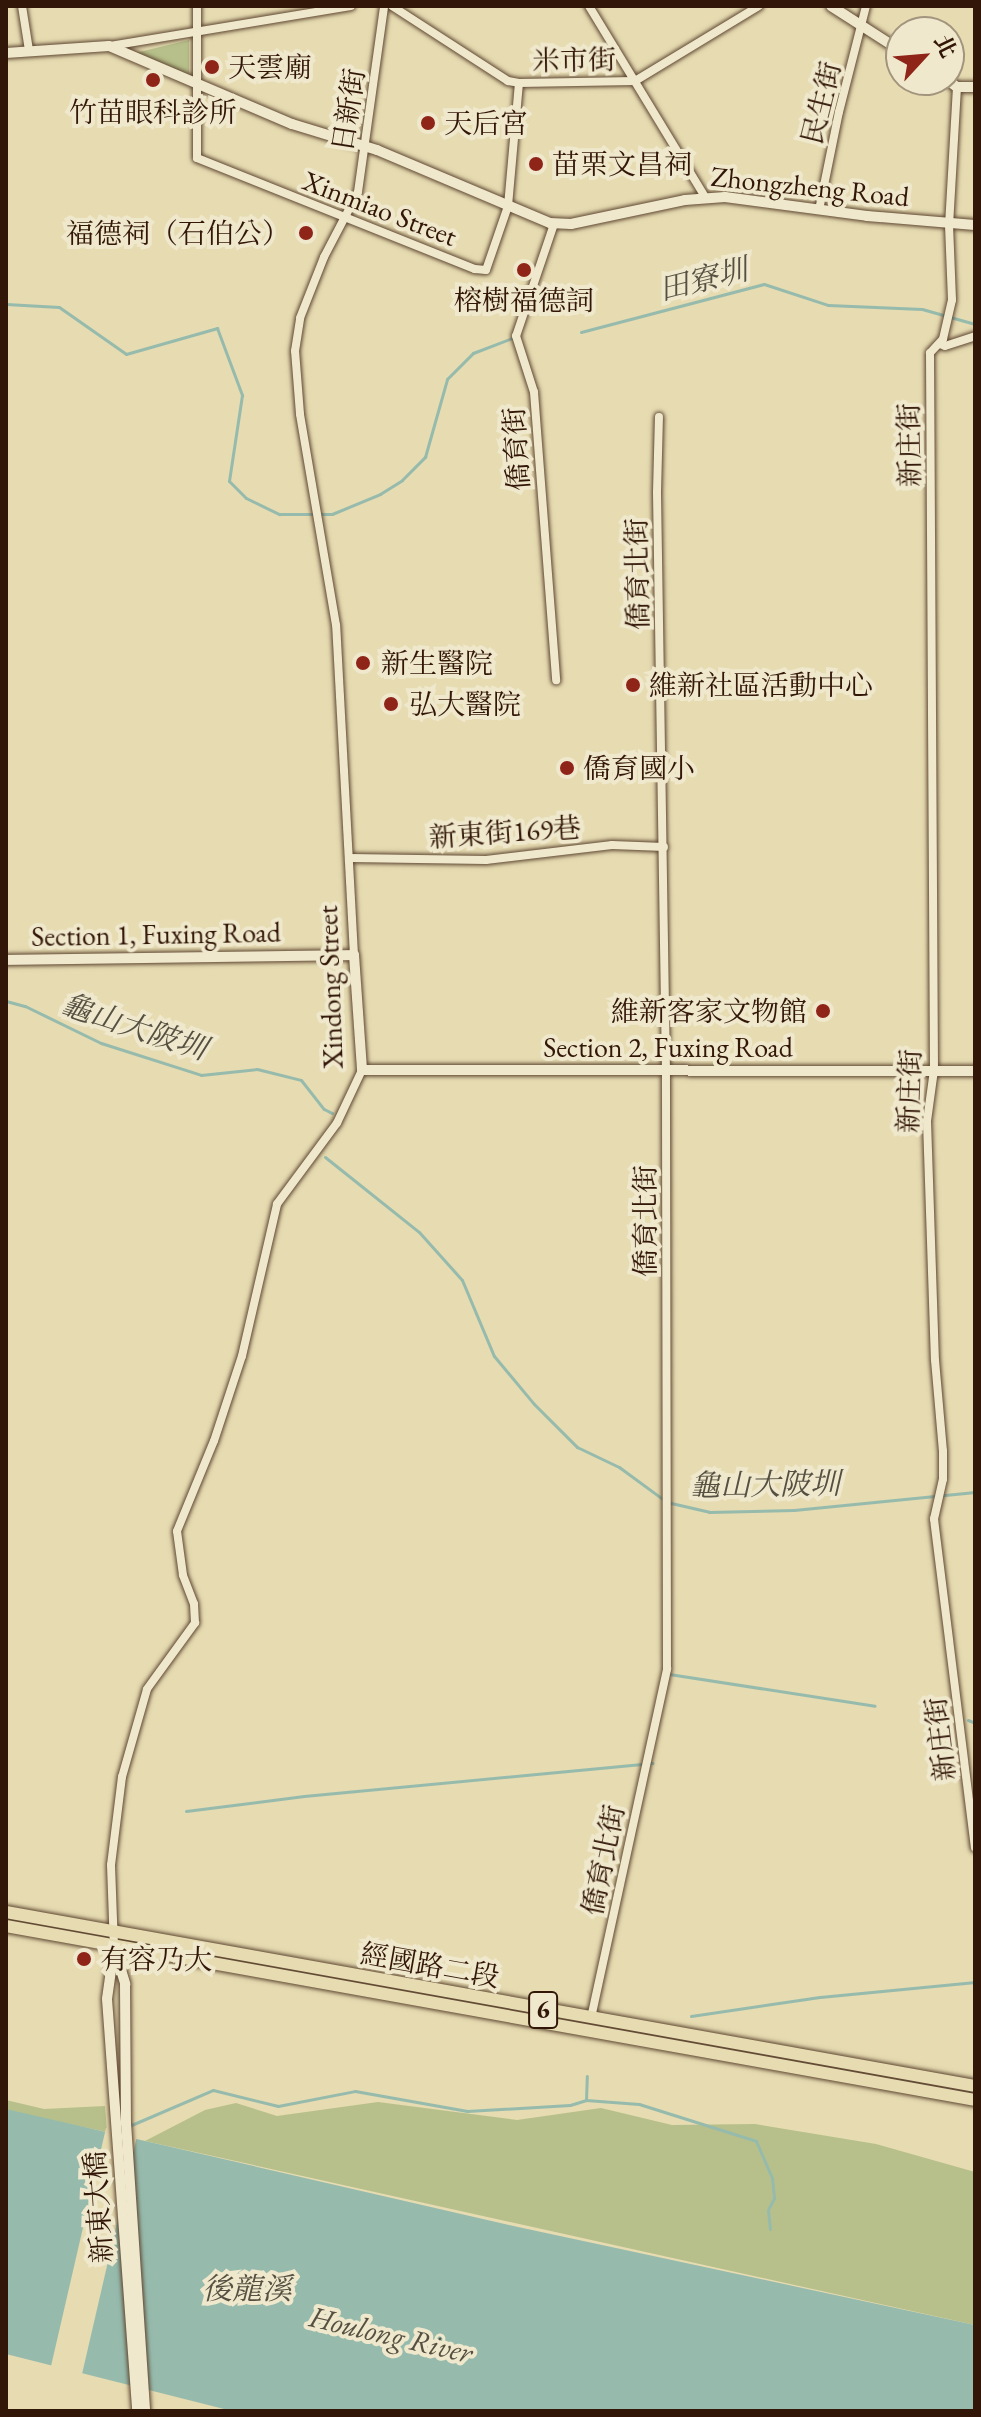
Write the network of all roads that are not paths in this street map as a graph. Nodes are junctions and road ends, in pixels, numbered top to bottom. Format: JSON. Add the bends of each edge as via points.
{"nodes":[{"id":1,"x":22,"y":6,"type":"edge"},
{"id":2,"x":197,"y":6,"type":"edge"},
{"id":3,"x":351,"y":6,"type":"edge"},
{"id":4,"x":384,"y":6,"type":"edge"},
{"id":5,"x":392,"y":6,"type":"edge"},
{"id":6,"x":589,"y":6,"type":"edge"},
{"id":7,"x":759,"y":6,"type":"edge"},
{"id":8,"x":831,"y":6,"type":"edge"},
{"id":9,"x":866,"y":6,"type":"edge"},
{"id":10,"x":863,"y":27,"type":"junction"},
{"id":11,"x":195,"y":31,"type":"junction"},
{"id":12,"x":885,"y":41,"type":"edge"},
{"id":13,"x":109,"y":46,"type":"junction"},
{"id":14,"x":29,"y":50,"type":"junction"},
{"id":15,"x":6,"y":53,"type":"edge"},
{"id":16,"x":635,"y":81,"type":"junction"},
{"id":17,"x":519,"y":83,"type":"junction"},
{"id":18,"x":195,"y":84,"type":"junction"},
{"id":19,"x":956,"y":96,"type":"edge"},
{"id":20,"x":362,"y":147,"type":"junction"},
{"id":21,"x":705,"y":197,"type":"junction"},
{"id":22,"x":508,"y":206,"type":"junction"},
{"id":23,"x":819,"y":210,"type":"junction"},
{"id":24,"x":346,"y":217,"type":"junction"},
{"id":25,"x":554,"y":224,"type":"junction"},
{"id":26,"x":949,"y":225,"type":"junction"},
{"id":27,"x":975,"y":225,"type":"edge"},
{"id":28,"x":975,"y":336,"type":"edge"},
{"id":29,"x":941,"y":341,"type":"junction"},
{"id":30,"x":659,"y":417,"type":"dead end"},
{"id":31,"x":556,"y":680,"type":"dead end"},
{"id":32,"x":664,"y":847,"type":"junction"},
{"id":33,"x":350,"y":858,"type":"junction"},
{"id":34,"x":354,"y":955,"type":"junction"},
{"id":35,"x":6,"y":960,"type":"edge"},
{"id":36,"x":362,"y":1070,"type":"junction"},
{"id":37,"x":934,"y":1070,"type":"junction"},
{"id":38,"x":975,"y":1071,"type":"edge"},
{"id":39,"x":666,"y":1072,"type":"junction"},
{"id":40,"x":975,"y":1847,"type":"edge"},
{"id":41,"x":6,"y":1912,"type":"edge"},
{"id":42,"x":6,"y":1926,"type":"edge"},
{"id":43,"x":112,"y":1931,"type":"junction"},
{"id":44,"x":114,"y":1947,"type":"junction"},
{"id":45,"x":591,"y":2018,"type":"junction"},
{"id":46,"x":975,"y":2086,"type":"edge"},
{"id":47,"x":975,"y":2100,"type":"edge"},
{"id":48,"x":137,"y":2411,"type":"edge"},
{"id":49,"x":145,"y":2411,"type":"edge"}],
"edges":[{"from":1,"to":14,"type":"street"},
{"from":2,"to":11,"type":"street"},
{"from":3,"to":11,"type":"street"},
{"from":4,"to":20,"type":"street","name":"日新街"},
{"from":5,"to":17,"type":"street","name":"米市街"},
{"from":6,"to":16,"type":"street"},
{"from":7,"to":16,"type":"street","name":"米市街"},
{"from":8,"to":10,"type":"street"},
{"from":9,"to":10,"type":"street","name":"民生街"},
{"from":10,"to":12,"type":"street"},
{"from":10,"to":23,"type":"street","name":"民生街"},
{"from":11,"to":13,"type":"street"},
{"from":11,"to":18,"type":"street"},
{"from":13,"to":14,"type":"street","name":"Zhongzheng Road"},
{"from":13,"to":18,"type":"street","name":"Zhongzheng Road"},
{"from":14,"to":15,"type":"street","name":"Zhongzheng Road"},
{"from":16,"to":17,"type":"street","name":"米市街"},
{"from":16,"to":21,"type":"street"},
{"from":17,"to":22,"type":"street"},
{"from":18,"to":20,"type":"street","name":"Zhongzheng Road"},
{"from":18,"to":24,"type":"street","name":"Xinmiao Street","via":[[197,158]]},
{"from":19,"to":26,"type":"street","name":"新庄街"},
{"from":20,"to":22,"type":"street","name":"Zhongzheng Road"},
{"from":20,"to":24,"type":"street","name":"日新街","via":[[358,192]]},
{"from":21,"to":23,"type":"street","name":"Zhongzheng Road"},
{"from":21,"to":25,"type":"street","name":"Zhongzheng Road"},
{"from":22,"to":24,"type":"street","name":"Xinmiao Street","via":[[486,270]]},
{"from":22,"to":25,"type":"street","name":"Zhongzheng Road"},
{"from":23,"to":26,"type":"street","name":"Zhongzheng Road"},
{"from":24,"to":33,"type":"street","name":"Xindong Street","via":[[300,318],[295,351],[300,414],[336,625]]},
{"from":25,"to":31,"type":"street","name":"僑育街","via":[[516,336],[534,392]]},
{"from":26,"to":27,"type":"street","name":"Zhongzheng Road"},
{"from":26,"to":29,"type":"street","name":"新庄街","via":[[952,300]]},
{"from":28,"to":29,"type":"street","via":[[945,346]]},
{"from":29,"to":37,"type":"street","name":"新庄街","via":[[930,353]]},
{"from":30,"to":32,"type":"street","name":"僑育北街"},
{"from":32,"to":33,"type":"street","name":"新東街169巷","via":[[612,845],[486,860]]},
{"from":32,"to":39,"type":"street","name":"僑育北街"},
{"from":33,"to":34,"type":"street","name":"Xindong Street"},
{"from":34,"to":35,"type":"street","name":"Section 1, Fuxing Road"},
{"from":34,"to":36,"type":"street","name":"Xindong Street"},
{"from":36,"to":39,"type":"street","name":"Section 2, Fuxing Road"},
{"from":36,"to":43,"type":"street","name":"Xindong Street","via":[[337,1123],[277,1204],[242,1356],[177,1531],[195,1623],[147,1689],[122,1777],[111,1865]]},
{"from":37,"to":38,"type":"street","name":"Section 2, Fuxing Road"},
{"from":37,"to":39,"type":"street","name":"Section 2, Fuxing Road"},
{"from":37,"to":40,"type":"street","name":"新庄街","via":[[927,1121],[943,1451],[934,1519]]},
{"from":39,"to":45,"type":"street","name":"僑育北街","via":[[667,1669]]},
{"from":41,"to":43,"type":"main road","number":"6"},
{"from":42,"to":44,"type":"main road","number":"6"},
{"from":43,"to":44,"type":"street","name":"Xindong Street"},
{"from":43,"to":45,"type":"main road","name":"經國路二段","number":"6"},
{"from":44,"to":47,"type":"main road","name":"經國路二段","number":"6"},
{"from":44,"to":48,"type":"street","name":"新東大橋","via":[[107,1999]]},
{"from":44,"to":49,"type":"street","name":"新東大橋","via":[[125,1984],[126,2123]]},
{"from":45,"to":46,"type":"main road","name":"經國路二段","number":"6"}]}
